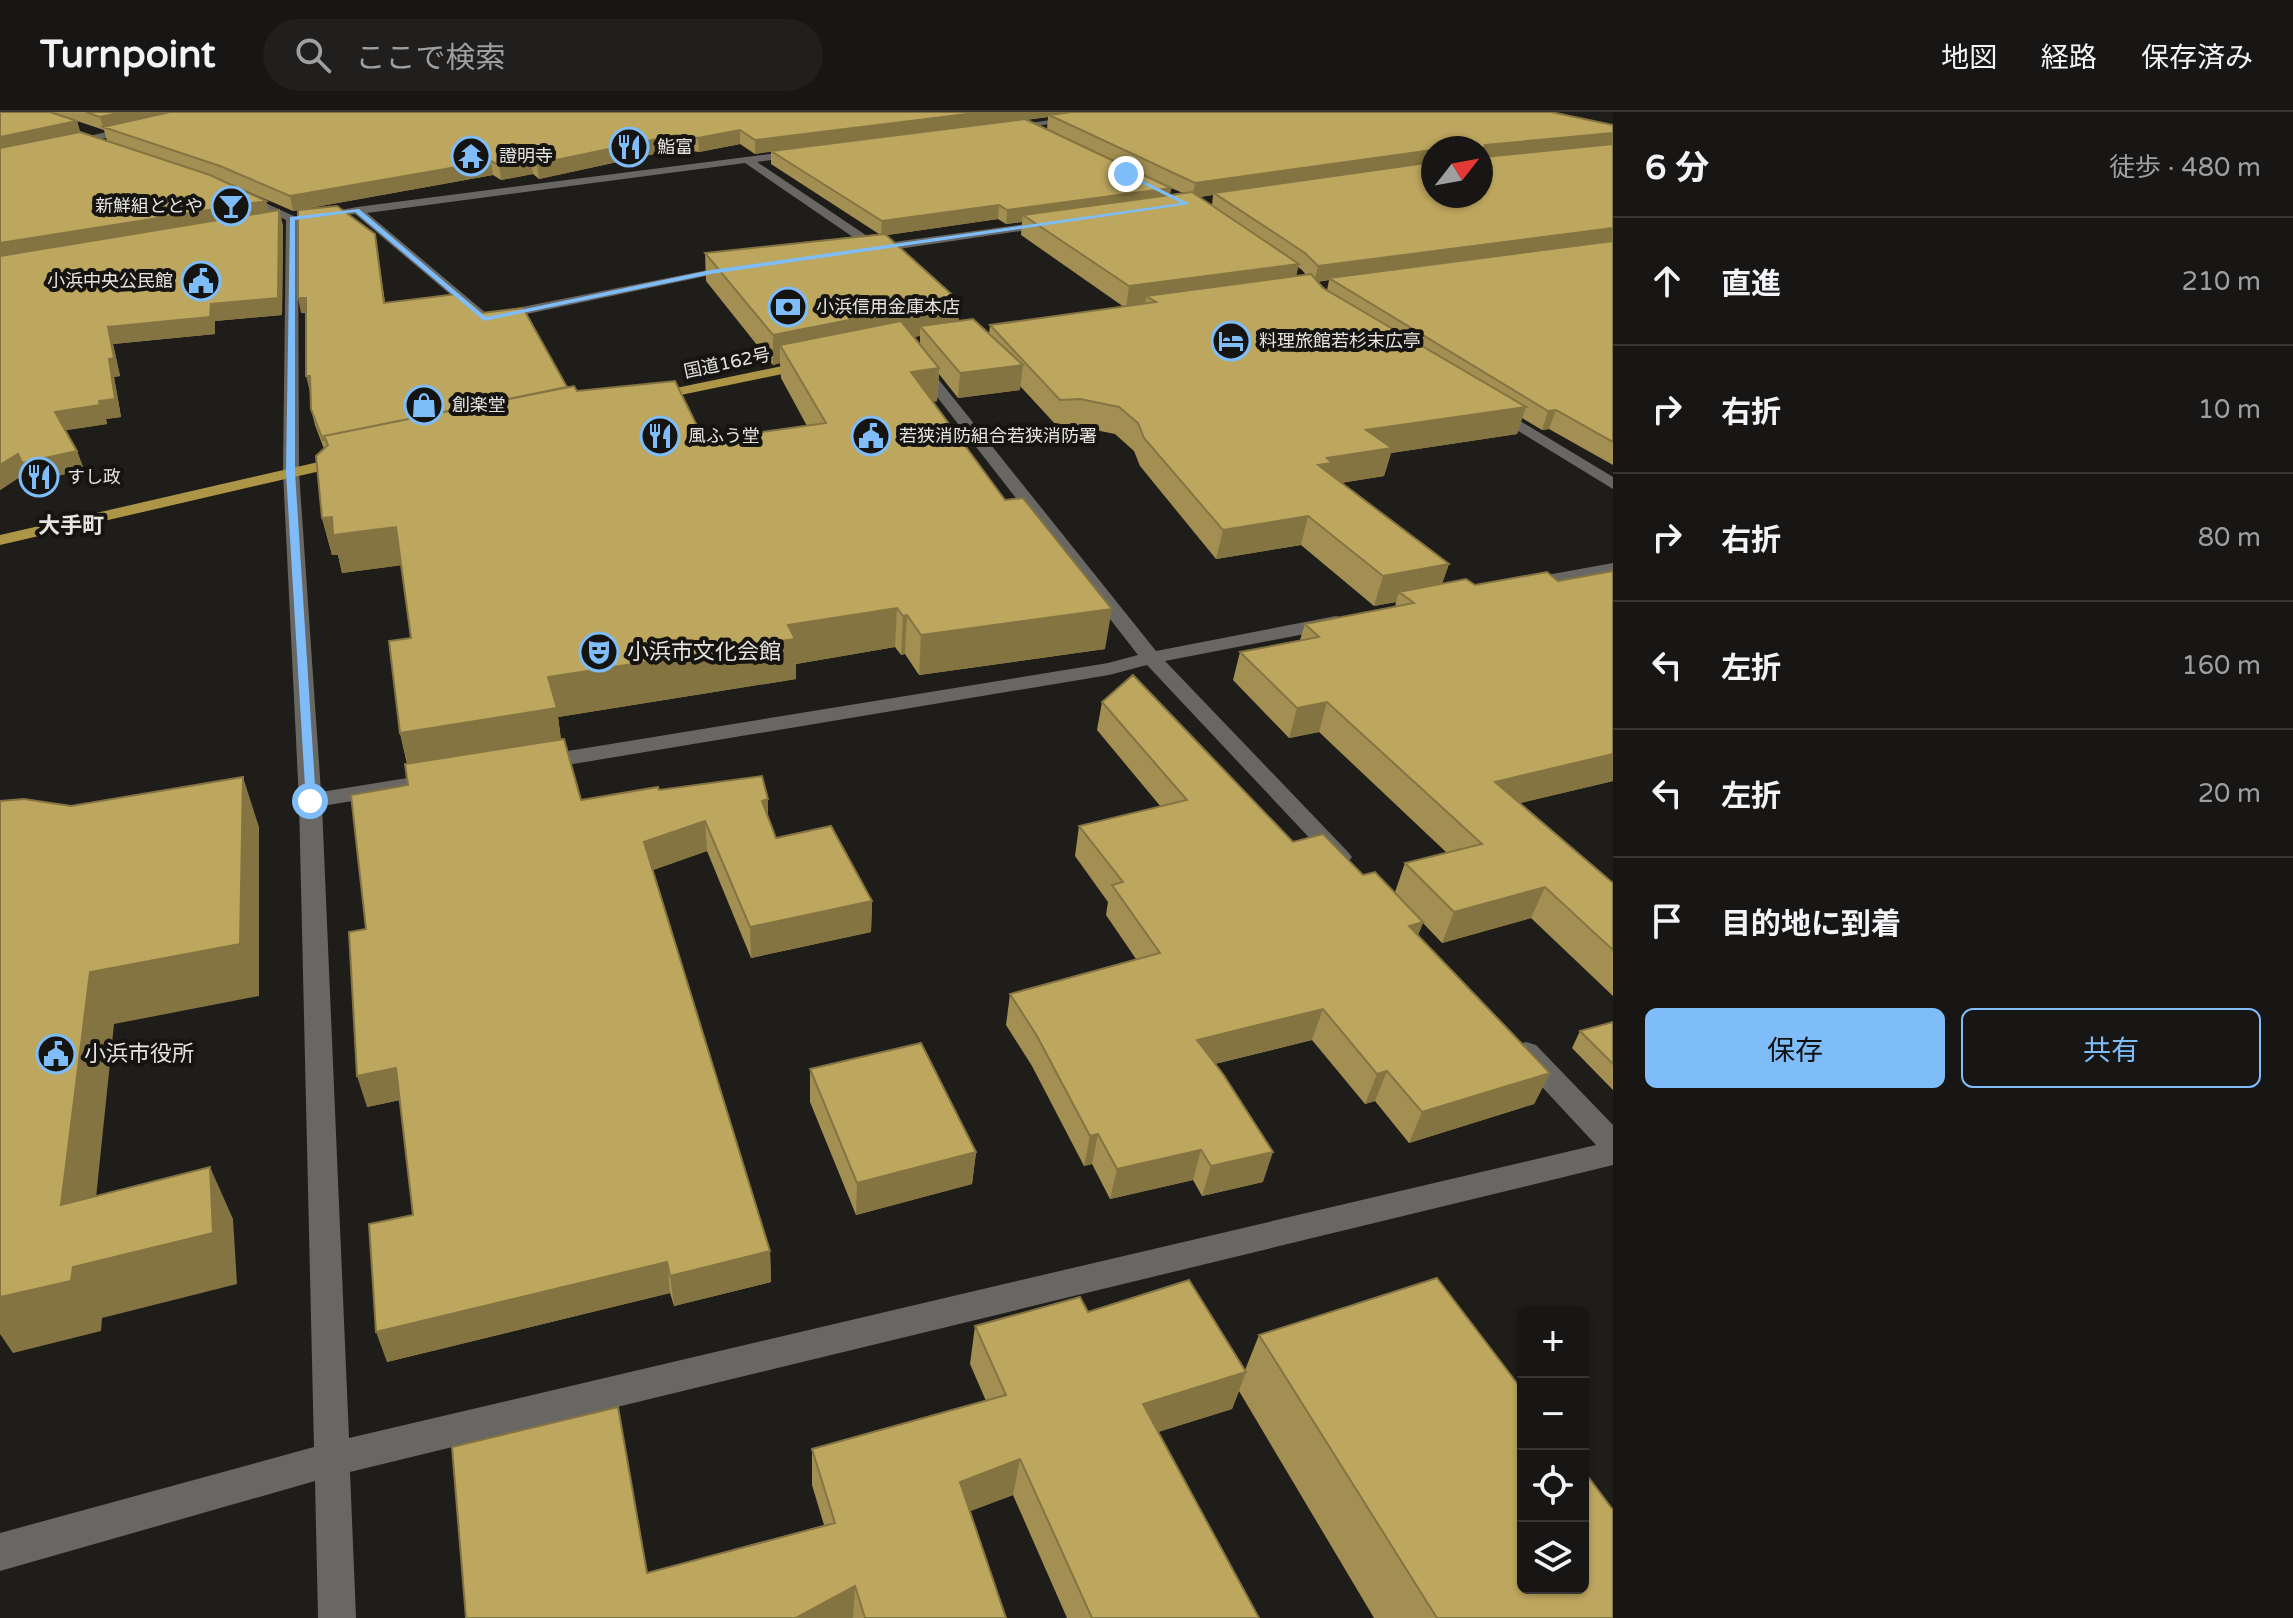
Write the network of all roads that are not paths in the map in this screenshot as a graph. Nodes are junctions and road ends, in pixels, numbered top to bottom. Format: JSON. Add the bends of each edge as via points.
{"nodes":[{"id":1,"x":1136,"y":112,"type":"edge"},
{"id":2,"x":1024,"y":125,"type":"junction"},
{"id":3,"x":74,"y":126,"type":"dead end"},
{"id":4,"x":150,"y":126,"type":"edge"},
{"id":5,"x":993,"y":129,"type":"edge"},
{"id":6,"x":103,"y":136,"type":"junction"},
{"id":7,"x":1049,"y":137,"type":"edge"},
{"id":8,"x":85,"y":140,"type":"junction"},
{"id":9,"x":115,"y":150,"type":"edge"},
{"id":10,"x":809,"y":152,"type":"edge"},
{"id":11,"x":0,"y":158,"type":"edge"},
{"id":12,"x":747,"y":160,"type":"junction"},
{"id":13,"x":231,"y":191,"type":"edge"},
{"id":14,"x":357,"y":210,"type":"junction"},
{"id":15,"x":292,"y":218,"type":"junction"},
{"id":16,"x":1063,"y":221,"type":"edge"},
{"id":17,"x":261,"y":223,"type":"edge"},
{"id":18,"x":876,"y":248,"type":"junction"},
{"id":19,"x":846,"y":253,"type":"edge"},
{"id":20,"x":756,"y":266,"type":"edge"},
{"id":21,"x":904,"y":345,"type":"edge"},
{"id":22,"x":826,"y":361,"type":"edge"},
{"id":23,"x":627,"y":402,"type":"edge"},
{"id":24,"x":1482,"y":403,"type":"edge"},
{"id":25,"x":367,"y":456,"type":"edge"},
{"id":26,"x":291,"y":472,"type":"junction"},
{"id":27,"x":1613,"y":484,"type":"edge"},
{"id":28,"x":0,"y":540,"type":"edge"},
{"id":29,"x":1613,"y":568,"type":"edge"},
{"id":30,"x":1505,"y":589,"type":"edge"},
{"id":31,"x":1351,"y":619,"type":"edge"},
{"id":32,"x":1151,"y":658,"type":"junction"},
{"id":33,"x":513,"y":767,"type":"edge"},
{"id":34,"x":466,"y":775,"type":"edge"},
{"id":35,"x":310,"y":801,"type":"junction"},
{"id":36,"x":1360,"y":877,"type":"edge"},
{"id":37,"x":1514,"y":1039,"type":"edge"},
{"id":38,"x":1613,"y":1144,"type":"edge"},
{"id":39,"x":1613,"y":1153,"type":"edge"},
{"id":40,"x":332,"y":1459,"type":"junction"},
{"id":41,"x":0,"y":1552,"type":"edge"},
{"id":42,"x":337,"y":1618,"type":"edge"}],
"edges":[{"from":1,"to":2,"type":"street"},
{"from":2,"to":5,"type":"street"},
{"from":2,"to":7,"type":"street"},
{"from":3,"to":6,"type":"street"},
{"from":4,"to":6,"type":"street"},
{"from":6,"to":8,"type":"street"},
{"from":8,"to":9,"type":"street"},
{"from":8,"to":11,"type":"street"},
{"from":10,"to":12,"type":"street"},
{"from":12,"to":14,"type":"street"},
{"from":12,"to":18,"type":"street"},
{"from":13,"to":15,"type":"street"},
{"from":14,"to":15,"type":"street"},
{"from":14,"to":20,"type":"street","via":[[484,319]]},
{"from":15,"to":17,"type":"street"},
{"from":15,"to":26,"type":"street"},
{"from":16,"to":18,"type":"street"},
{"from":18,"to":19,"type":"street"},
{"from":21,"to":32,"type":"street"},
{"from":22,"to":23,"type":"highway","name":"国道162号"},
{"from":24,"to":27,"type":"street"},
{"from":25,"to":26,"type":"highway"},
{"from":26,"to":28,"type":"highway"},
{"from":26,"to":35,"type":"street"},
{"from":29,"to":30,"type":"street"},
{"from":31,"to":32,"type":"street"},
{"from":32,"to":33,"type":"street"},
{"from":32,"to":36,"type":"street"},
{"from":34,"to":35,"type":"street"},
{"from":35,"to":40,"type":"street"},
{"from":37,"to":38,"type":"street"},
{"from":39,"to":40,"type":"street"},
{"from":40,"to":41,"type":"street"},
{"from":40,"to":42,"type":"street"}]}
